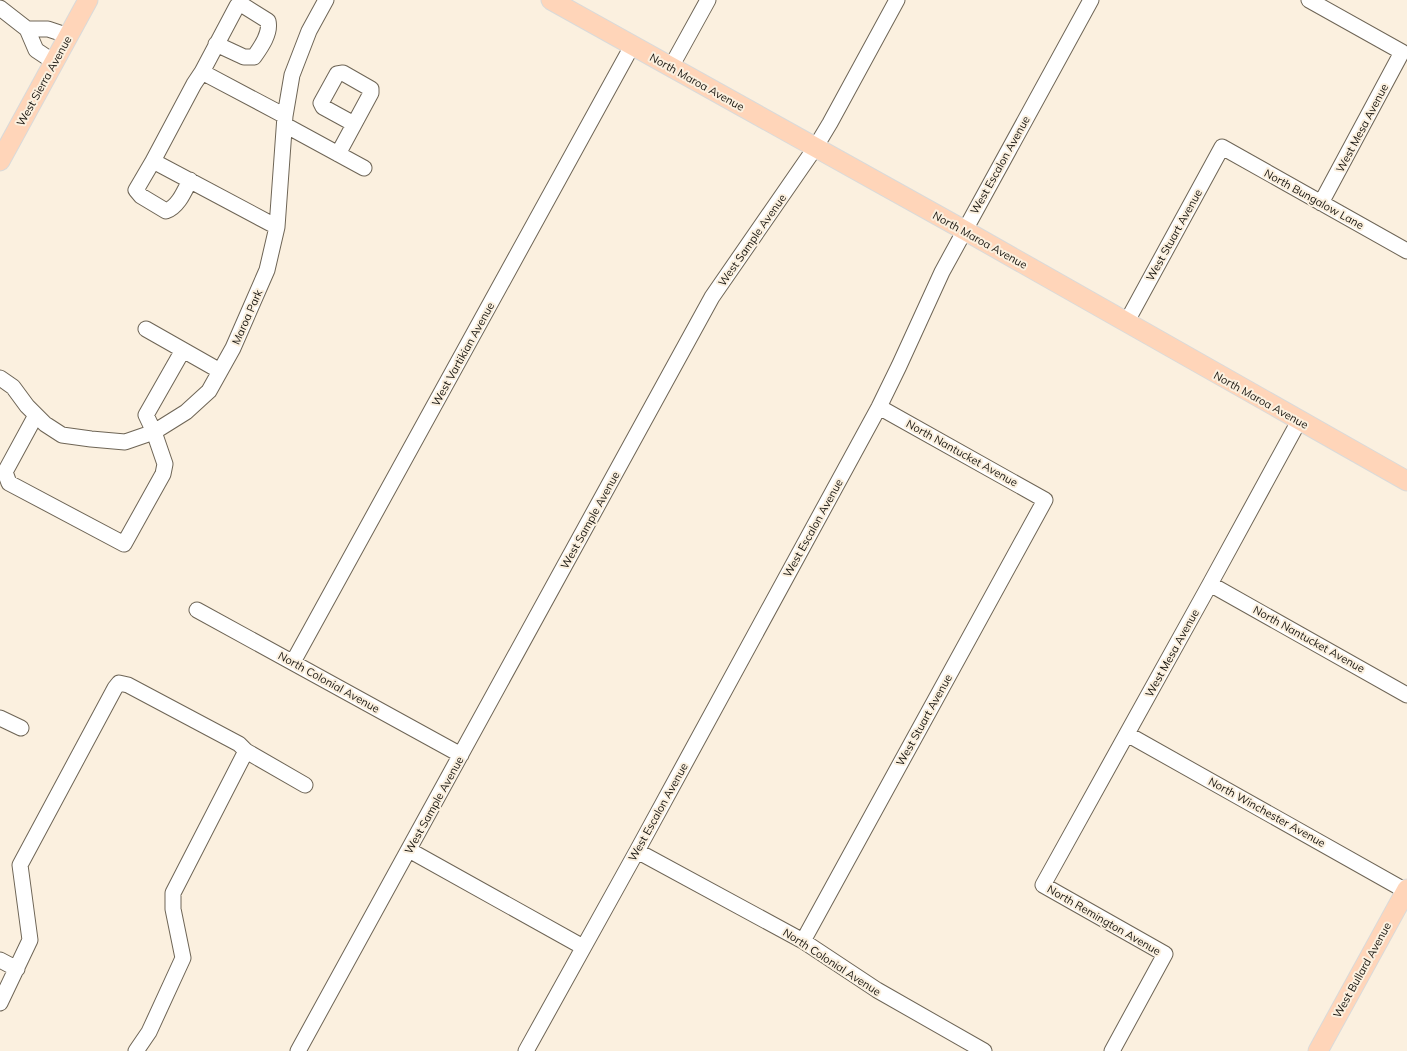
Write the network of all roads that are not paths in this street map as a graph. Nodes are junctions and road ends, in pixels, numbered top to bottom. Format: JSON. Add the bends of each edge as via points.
{"nodes":[{"id":1,"x":88,"y":0,"type":"edge"},
{"id":2,"x":326,"y":0,"type":"edge"},
{"id":3,"x":551,"y":0,"type":"edge"},
{"id":4,"x":708,"y":0,"type":"edge"},
{"id":5,"x":897,"y":0,"type":"edge"},
{"id":6,"x":1091,"y":0,"type":"edge"},
{"id":7,"x":1309,"y":0,"type":"edge"},
{"id":8,"x":0,"y":8,"type":"edge"},
{"id":9,"x":27,"y":29,"type":"junction"},
{"id":10,"x":69,"y":36,"type":"junction"},
{"id":11,"x":216,"y":44,"type":"dead end"},
{"id":12,"x":632,"y":46,"type":"junction"},
{"id":13,"x":54,"y":62,"type":"junction"},
{"id":14,"x":671,"y":67,"type":"junction"},
{"id":15,"x":202,"y":72,"type":"junction"},
{"id":16,"x":285,"y":121,"type":"junction"},
{"id":17,"x":354,"y":124,"type":"dead end"},
{"id":18,"x":1222,"y":147,"type":"joint"},
{"id":19,"x":815,"y":148,"type":"junction"},
{"id":20,"x":338,"y":154,"type":"junction"},
{"id":21,"x":1,"y":157,"type":"edge"},
{"id":22,"x":153,"y":161,"type":"junction"},
{"id":23,"x":364,"y":168,"type":"dead end"},
{"id":24,"x":190,"y":180,"type":"junction"},
{"id":25,"x":1322,"y":203,"type":"junction"},
{"id":26,"x":277,"y":227,"type":"junction"},
{"id":27,"x":964,"y":230,"type":"junction"},
{"id":28,"x":1407,"y":251,"type":"edge"},
{"id":29,"x":1126,"y":323,"type":"junction"},
{"id":30,"x":146,"y":329,"type":"dead end"},
{"id":31,"x":183,"y":350,"type":"junction"},
{"id":32,"x":220,"y":370,"type":"junction"},
{"id":33,"x":0,"y":378,"type":"edge"},
{"id":34,"x":879,"y":406,"type":"junction"},
{"id":35,"x":36,"y":415,"type":"junction"},
{"id":36,"x":1299,"y":421,"type":"junction"},
{"id":37,"x":154,"y":432,"type":"junction"},
{"id":38,"x":1407,"y":481,"type":"edge"},
{"id":39,"x":1045,"y":500,"type":"joint"},
{"id":40,"x":1210,"y":584,"type":"junction"},
{"id":41,"x":197,"y":610,"type":"dead end"},
{"id":42,"x":293,"y":662,"type":"junction"},
{"id":43,"x":1407,"y":694,"type":"edge"},
{"id":44,"x":0,"y":718,"type":"edge"},
{"id":45,"x":21,"y":728,"type":"dead end"},
{"id":46,"x":1127,"y":734,"type":"junction"},
{"id":47,"x":246,"y":752,"type":"junction"},
{"id":48,"x":461,"y":755,"type":"junction"},
{"id":49,"x":306,"y":785,"type":"dead end"},
{"id":50,"x":409,"y":850,"type":"junction"},
{"id":51,"x":637,"y":851,"type":"junction"},
{"id":52,"x":1043,"y":885,"type":"joint"},
{"id":53,"x":1406,"y":890,"type":"edge"},
{"id":54,"x":803,"y":941,"type":"junction"},
{"id":55,"x":583,"y":947,"type":"junction"},
{"id":56,"x":0,"y":960,"type":"edge"},
{"id":57,"x":17,"y":969,"type":"junction"},
{"id":58,"x":0,"y":1003,"type":"edge"},
{"id":59,"x":136,"y":1051,"type":"edge"},
{"id":60,"x":298,"y":1051,"type":"edge"},
{"id":61,"x":526,"y":1051,"type":"edge"},
{"id":62,"x":984,"y":1051,"type":"edge"},
{"id":63,"x":1112,"y":1051,"type":"edge"},
{"id":64,"x":1318,"y":1051,"type":"edge"}],
"edges":[{"from":1,"to":10,"type":"main road","name":"West Sierra Avenue"},
{"from":2,"to":16,"type":"street","name":"Maroa Park","via":[[309,31],[292,75]]},
{"from":3,"to":12,"type":"main road","name":"North Maroa Avenue"},
{"from":4,"to":14,"type":"street"},
{"from":5,"to":19,"type":"street","name":"West Sample Avenue"},
{"from":6,"to":27,"type":"street","name":"West Escalon Avenue"},
{"from":7,"to":25,"type":"street","name":"West Mesa Avenue","via":[[1402,52]]},
{"from":8,"to":9,"type":"street"},
{"from":9,"to":10,"type":"street","via":[[48,29]]},
{"from":9,"to":13,"type":"street","via":[[36,50]]},
{"from":10,"to":13,"type":"main road","name":"West Sierra Avenue"},
{"from":11,"to":15,"type":"street"},
{"from":12,"to":14,"type":"main road","name":"North Maroa Avenue"},
{"from":12,"to":42,"type":"street","name":"West Vartikian Avenue"},
{"from":13,"to":21,"type":"main road","name":"West Sierra Avenue"},
{"from":14,"to":19,"type":"main road","name":"North Maroa Avenue"},
{"from":15,"to":16,"type":"street"},
{"from":15,"to":22,"type":"street"},
{"from":16,"to":20,"type":"street"},
{"from":16,"to":26,"type":"street","name":"Maroa Park"},
{"from":17,"to":20,"type":"street"},
{"from":18,"to":25,"type":"street","name":"North Bungalow Lane"},
{"from":18,"to":29,"type":"street","name":"West Stuart Avenue"},
{"from":19,"to":27,"type":"main road","name":"North Maroa Avenue"},
{"from":19,"to":48,"type":"street","name":"West Sample Avenue","via":[[712,297]]},
{"from":20,"to":23,"type":"street"},
{"from":22,"to":24,"type":"street"},
{"from":22,"to":24,"type":"street","via":[[136,190],[141,196],[166,211],[172,209]]},
{"from":24,"to":26,"type":"street"},
{"from":25,"to":28,"type":"street","name":"North Bungalow Lane"},
{"from":26,"to":32,"type":"street","name":"Maroa Park","via":[[267,270],[236,343]]},
{"from":27,"to":29,"type":"main road","name":"North Maroa Avenue"},
{"from":27,"to":34,"type":"street","name":"West Escalon Avenue"},
{"from":29,"to":36,"type":"main road","name":"North Maroa Avenue"},
{"from":30,"to":31,"type":"street"},
{"from":31,"to":32,"type":"street"},
{"from":31,"to":37,"type":"street","via":[[146,415]]},
{"from":32,"to":37,"type":"street","name":"Maroa Park","via":[[209,391],[186,412]]},
{"from":33,"to":35,"type":"street","name":"Maroa Park","via":[[13,387]]},
{"from":34,"to":39,"type":"street","name":"North Nantucket Avenue"},
{"from":34,"to":51,"type":"street","name":"West Escalon Avenue"},
{"from":35,"to":37,"type":"street","name":"Maroa Park","via":[[62,435],[125,442]]},
{"from":35,"to":37,"type":"street","via":[[5,472],[9,483],[124,544],[163,474],[165,464]]},
{"from":36,"to":38,"type":"main road","name":"North Maroa Avenue"},
{"from":36,"to":40,"type":"street","name":"West Mesa Avenue"},
{"from":39,"to":54,"type":"street","name":"West Stuart Avenue"},
{"from":40,"to":43,"type":"street","name":"North Nantucket Avenue"},
{"from":40,"to":46,"type":"street","name":"West Mesa Avenue"},
{"from":41,"to":42,"type":"street","name":"North Colonial Avenue"},
{"from":42,"to":48,"type":"street","name":"North Colonial Avenue"},
{"from":44,"to":45,"type":"street"},
{"from":46,"to":52,"type":"street","name":"West Mesa Avenue"},
{"from":46,"to":53,"type":"street","name":"North Winchester Avenue"},
{"from":47,"to":49,"type":"street"},
{"from":47,"to":57,"type":"street","via":[[239,744],[128,685],[119,683],[114,688],[20,865],[30,940]]},
{"from":47,"to":59,"type":"street","via":[[173,893],[173,909],[183,958],[149,1032]]},
{"from":48,"to":50,"type":"street","name":"West Sample Avenue"},
{"from":50,"to":55,"type":"street"},
{"from":50,"to":60,"type":"street","name":"West Sample Avenue"},
{"from":51,"to":54,"type":"street","name":"North Colonial Avenue"},
{"from":51,"to":55,"type":"street","name":"West Escalon Avenue"},
{"from":52,"to":63,"type":"street","name":"North Remington Avenue","via":[[1165,954]]},
{"from":53,"to":64,"type":"main road","name":"West Bullard Avenue"},
{"from":54,"to":62,"type":"street","name":"North Colonial Avenue","via":[[877,990]]},
{"from":55,"to":61,"type":"street","name":"West Escalon Avenue"},
{"from":56,"to":57,"type":"street"},
{"from":57,"to":58,"type":"street"}]}
